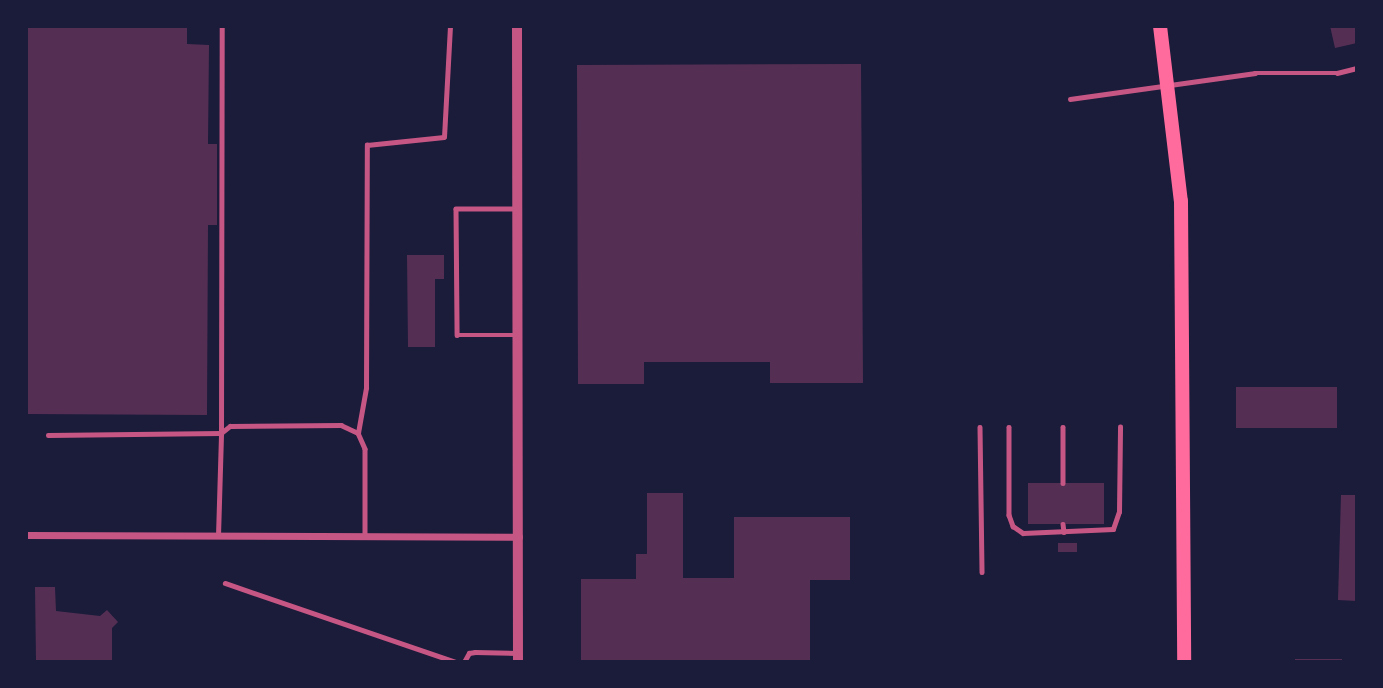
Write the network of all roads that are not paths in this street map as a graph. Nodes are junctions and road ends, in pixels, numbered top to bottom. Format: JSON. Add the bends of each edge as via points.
{"nodes":[{"id":1,"x":222,"y":26,"type":"edge"},
{"id":2,"x":450,"y":26,"type":"edge"},
{"id":3,"x":517,"y":26,"type":"edge"},
{"id":4,"x":1160,"y":26,"type":"edge"},
{"id":5,"x":1357,"y":68,"type":"edge"},
{"id":6,"x":1168,"y":83,"type":"junction"},
{"id":7,"x":1070,"y":99,"type":"dead end"},
{"id":8,"x":518,"y":209,"type":"junction"},
{"id":9,"x":518,"y":335,"type":"junction"},
{"id":10,"x":980,"y":427,"type":"dead end"},
{"id":11,"x":1009,"y":427,"type":"dead end"},
{"id":12,"x":1063,"y":427,"type":"dead end"},
{"id":13,"x":1120,"y":427,"type":"dead end"},
{"id":14,"x":221,"y":433,"type":"junction"},
{"id":15,"x":358,"y":433,"type":"junction"},
{"id":16,"x":48,"y":435,"type":"dead end"},
{"id":17,"x":1063,"y":483,"type":"dead end"},
{"id":18,"x":1063,"y":524,"type":"dead end"},
{"id":19,"x":1064,"y":532,"type":"junction"},
{"id":20,"x":26,"y":535,"type":"edge"},
{"id":21,"x":218,"y":536,"type":"junction"},
{"id":22,"x":365,"y":536,"type":"junction"},
{"id":23,"x":519,"y":537,"type":"junction"},
{"id":24,"x":982,"y":572,"type":"dead end"},
{"id":25,"x":225,"y":583,"type":"dead end"},
{"id":26,"x":518,"y":657,"type":"edge"},
{"id":27,"x":456,"y":662,"type":"edge"},
{"id":28,"x":464,"y":662,"type":"edge"},
{"id":29,"x":1184,"y":662,"type":"edge"}],
"edges":[{"from":1,"to":14,"type":"lane"},
{"from":2,"to":15,"type":"lane","via":[[443,137],[371,141],[367,145],[366,388]]},
{"from":3,"to":8,"type":"street"},
{"from":4,"to":6,"type":"main road"},
{"from":5,"to":6,"type":"lane"},
{"from":6,"to":7,"type":"lane"},
{"from":6,"to":29,"type":"main road","via":[[1183,260]]},
{"from":8,"to":9,"type":"street"},
{"from":8,"to":9,"type":"lane","via":[[456,209],[457,335]]},
{"from":9,"to":23,"type":"street"},
{"from":10,"to":24,"type":"lane"},
{"from":11,"to":19,"type":"lane","via":[[1013,526],[1023,533]]},
{"from":12,"to":17,"type":"lane"},
{"from":13,"to":19,"type":"lane","via":[[1118,523],[1105,532]]},
{"from":14,"to":15,"type":"lane","via":[[230,426],[341,425]]},
{"from":14,"to":16,"type":"lane"},
{"from":14,"to":21,"type":"lane"},
{"from":15,"to":22,"type":"lane","via":[[365,449]]},
{"from":18,"to":19,"type":"lane"},
{"from":20,"to":21,"type":"street"},
{"from":21,"to":22,"type":"street"},
{"from":22,"to":23,"type":"street"},
{"from":23,"to":26,"type":"street"},
{"from":25,"to":27,"type":"lane"},
{"from":26,"to":28,"type":"lane","via":[[469,653]]}]}
